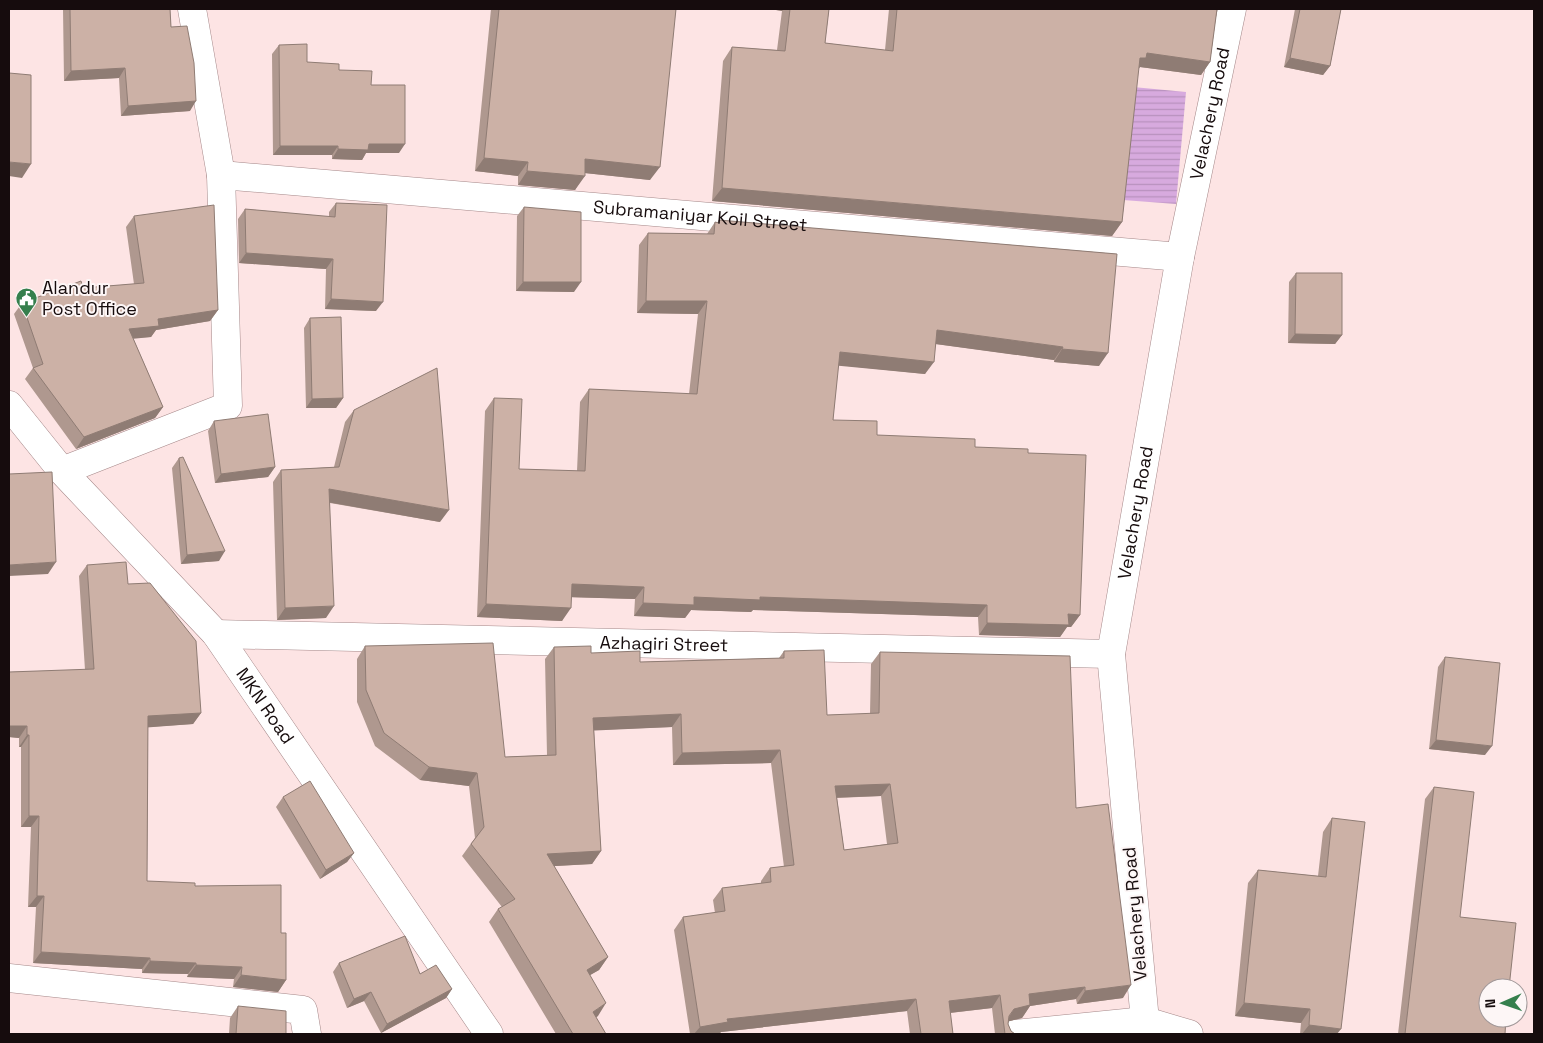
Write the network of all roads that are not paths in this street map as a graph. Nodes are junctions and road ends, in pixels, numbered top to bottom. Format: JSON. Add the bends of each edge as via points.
{"nodes":[{"id":1,"x":192,"y":9,"type":"edge"},
{"id":2,"x":1232,"y":9,"type":"edge"},
{"id":3,"x":221,"y":175,"type":"junction"},
{"id":4,"x":1180,"y":257,"type":"junction"},
{"id":5,"x":9,"y":405,"type":"edge"},
{"id":6,"x":62,"y":471,"type":"junction"},
{"id":7,"x":216,"y":634,"type":"junction"},
{"id":8,"x":1110,"y":654,"type":"junction"},
{"id":9,"x":9,"y":978,"type":"edge"},
{"id":10,"x":1145,"y":1021,"type":"junction"},
{"id":11,"x":307,"y":1034,"type":"edge"},
{"id":12,"x":490,"y":1034,"type":"edge"},
{"id":13,"x":1015,"y":1034,"type":"edge"},
{"id":14,"x":1189,"y":1034,"type":"edge"}],
"edges":[{"from":1,"to":3,"type":"street"},
{"from":2,"to":4,"type":"street","name":"Velachery Road"},
{"from":3,"to":4,"type":"street","name":"Subramaniyar Koil Street"},
{"from":3,"to":6,"type":"street","via":[[228,406]]},
{"from":4,"to":8,"type":"street","name":"Velachery Road"},
{"from":5,"to":6,"type":"street","name":"MKN Road"},
{"from":6,"to":7,"type":"street","name":"MKN Road"},
{"from":7,"to":8,"type":"street","name":"Azhagiri Street"},
{"from":7,"to":12,"type":"street","name":"MKN Road"},
{"from":8,"to":10,"type":"street","name":"Velachery Road"},
{"from":9,"to":11,"type":"street","via":[[304,1010]]},
{"from":10,"to":13,"type":"street"},
{"from":10,"to":14,"type":"street"}]}
